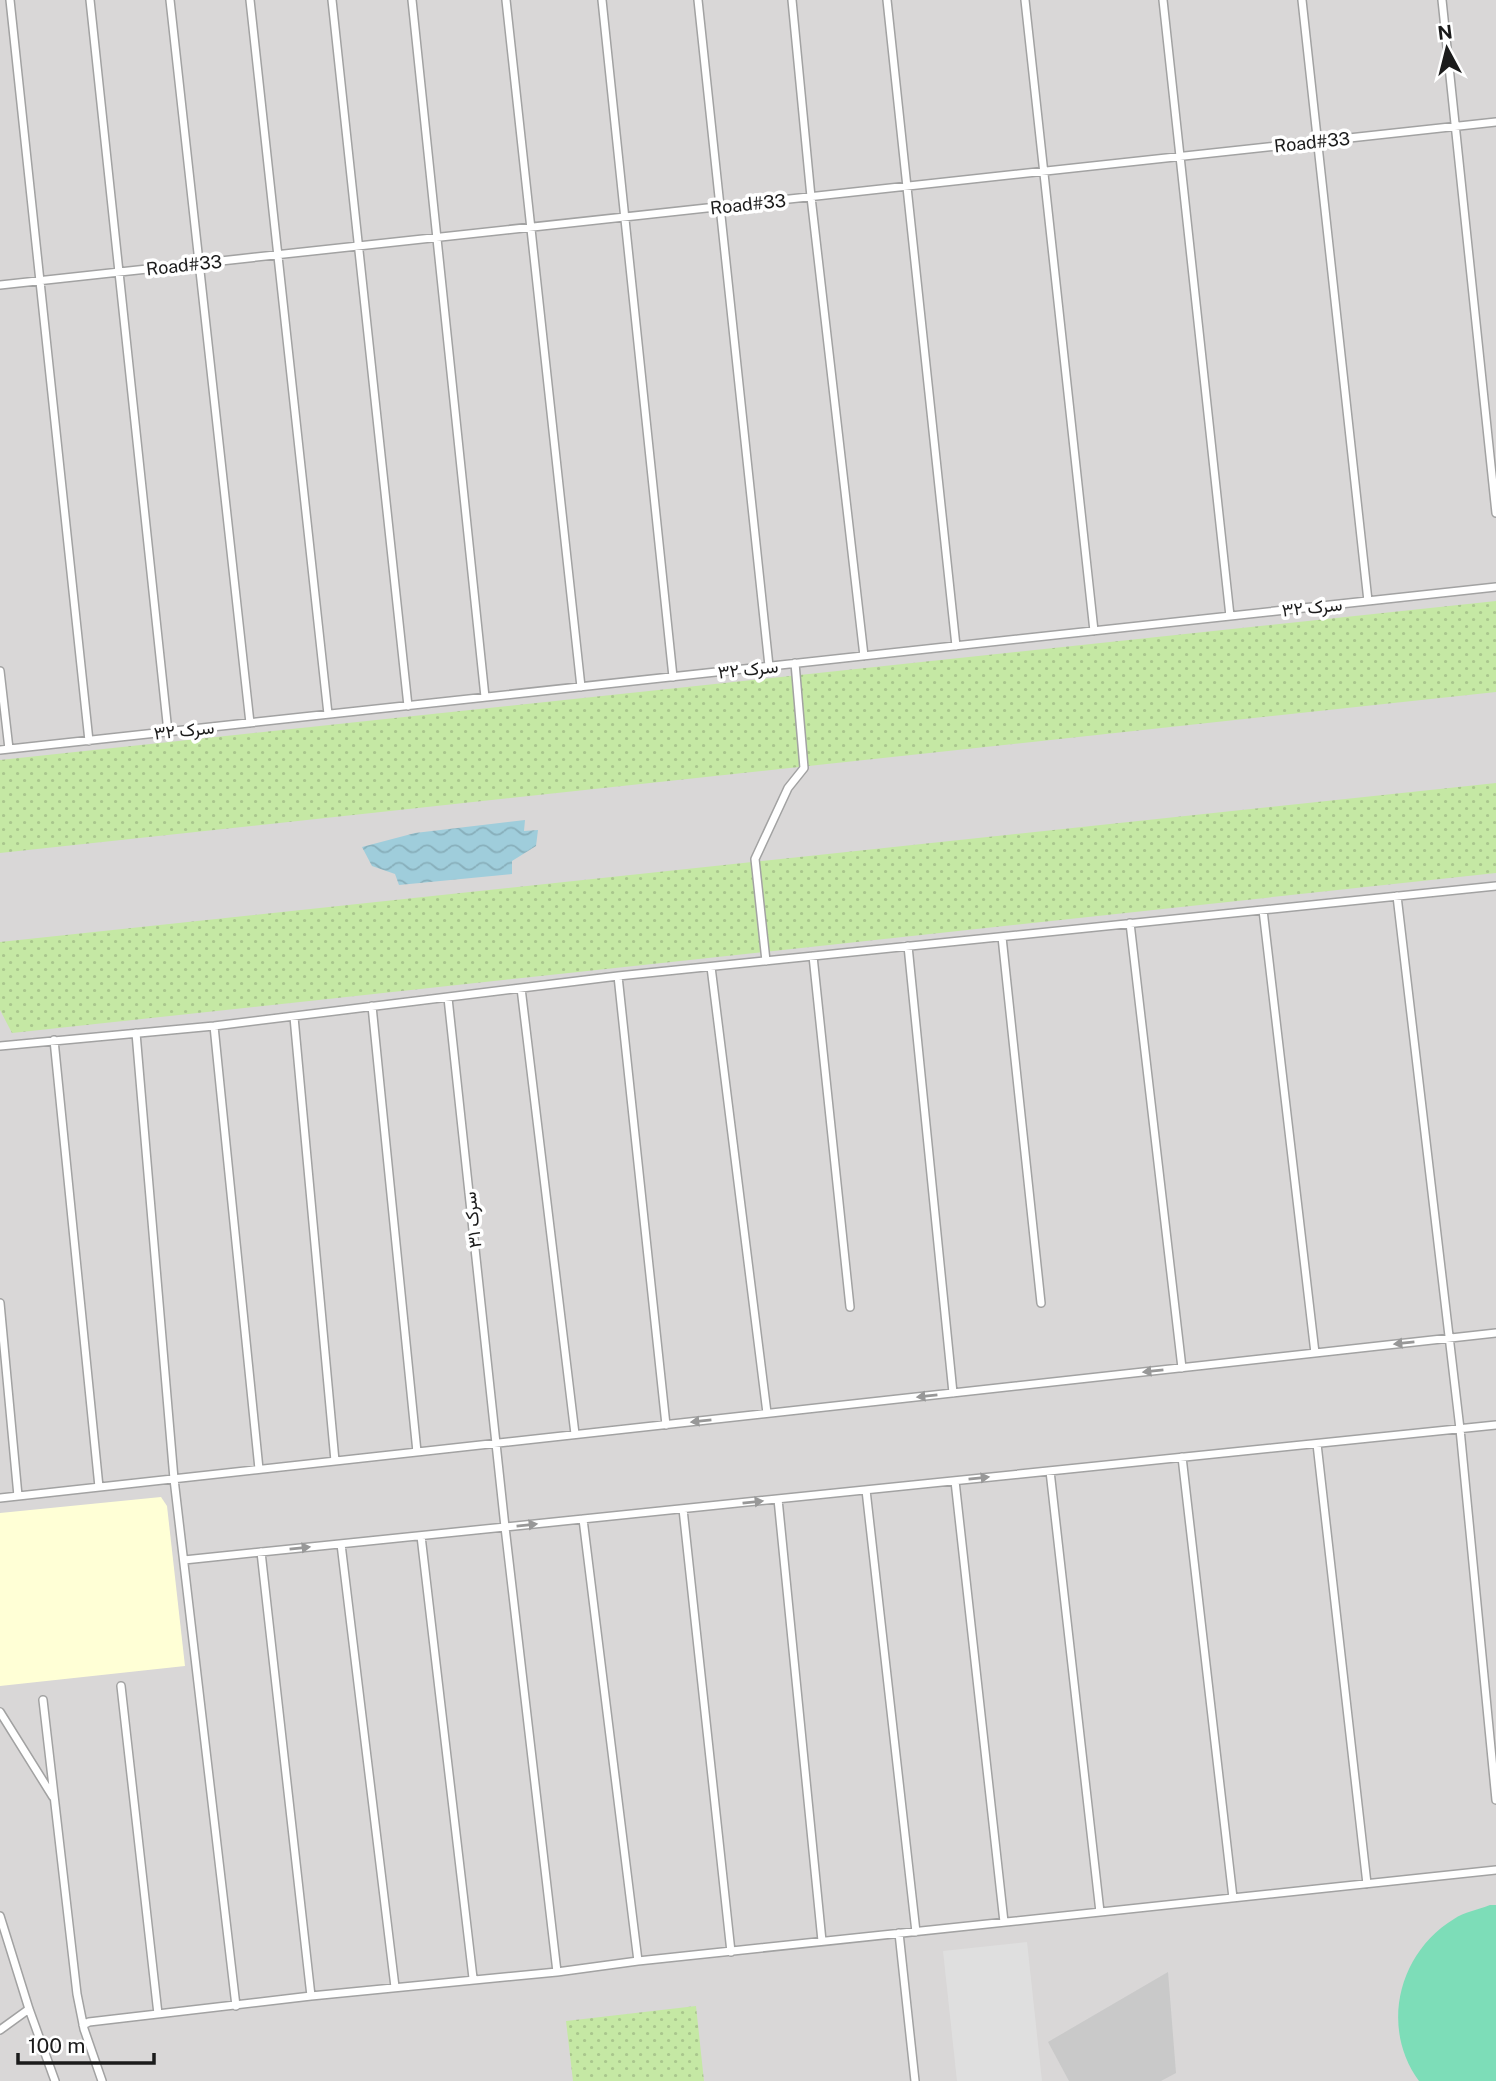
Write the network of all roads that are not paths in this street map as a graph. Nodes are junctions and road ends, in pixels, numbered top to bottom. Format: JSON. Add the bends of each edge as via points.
{"nodes":[{"id":1,"x":10,"y":0,"type":"edge"},
{"id":2,"x":90,"y":0,"type":"edge"},
{"id":3,"x":170,"y":0,"type":"edge"},
{"id":4,"x":250,"y":0,"type":"edge"},
{"id":5,"x":332,"y":0,"type":"edge"},
{"id":6,"x":412,"y":0,"type":"edge"},
{"id":7,"x":506,"y":0,"type":"edge"},
{"id":8,"x":602,"y":0,"type":"edge"},
{"id":9,"x":698,"y":0,"type":"edge"},
{"id":10,"x":792,"y":0,"type":"edge"},
{"id":11,"x":887,"y":0,"type":"edge"},
{"id":12,"x":1025,"y":0,"type":"edge"},
{"id":13,"x":1163,"y":0,"type":"edge"},
{"id":14,"x":1302,"y":0,"type":"edge"},
{"id":15,"x":1441,"y":0,"type":"edge"},
{"id":16,"x":1496,"y":122,"type":"edge"},
{"id":17,"x":1455,"y":127,"type":"junction"},
{"id":18,"x":1317,"y":142,"type":"junction"},
{"id":19,"x":1180,"y":156,"type":"junction"},
{"id":20,"x":1043,"y":171,"type":"junction"},
{"id":21,"x":908,"y":186,"type":"junction"},
{"id":22,"x":811,"y":197,"type":"junction"},
{"id":23,"x":719,"y":207,"type":"junction"},
{"id":24,"x":625,"y":217,"type":"junction"},
{"id":25,"x":531,"y":227,"type":"junction"},
{"id":26,"x":438,"y":237,"type":"junction"},
{"id":27,"x":358,"y":246,"type":"junction"},
{"id":28,"x":277,"y":255,"type":"junction"},
{"id":29,"x":199,"y":263,"type":"junction"},
{"id":30,"x":119,"y":272,"type":"junction"},
{"id":31,"x":39,"y":281,"type":"junction"},
{"id":32,"x":0,"y":285,"type":"edge"},
{"id":33,"x":1496,"y":513,"type":"edge"},
{"id":34,"x":1496,"y":587,"type":"edge"},
{"id":35,"x":1368,"y":601,"type":"junction"},
{"id":36,"x":1230,"y":616,"type":"junction"},
{"id":37,"x":1094,"y":631,"type":"junction"},
{"id":38,"x":956,"y":646,"type":"junction"},
{"id":39,"x":864,"y":656,"type":"junction"},
{"id":40,"x":795,"y":663,"type":"junction"},
{"id":41,"x":769,"y":666,"type":"junction"},
{"id":42,"x":0,"y":671,"type":"edge"},
{"id":43,"x":673,"y":677,"type":"junction"},
{"id":44,"x":581,"y":687,"type":"junction"},
{"id":45,"x":485,"y":697,"type":"junction"},
{"id":46,"x":408,"y":706,"type":"junction"},
{"id":47,"x":328,"y":714,"type":"junction"},
{"id":48,"x":250,"y":723,"type":"junction"},
{"id":49,"x":168,"y":732,"type":"junction"},
{"id":50,"x":89,"y":740,"type":"junction"},
{"id":51,"x":4,"y":750,"type":"edge"},
{"id":52,"x":1496,"y":886,"type":"edge"},
{"id":53,"x":1397,"y":896,"type":"junction"},
{"id":54,"x":1263,"y":910,"type":"junction"},
{"id":55,"x":1130,"y":923,"type":"junction"},
{"id":56,"x":1002,"y":937,"type":"junction"},
{"id":57,"x":908,"y":946,"type":"junction"},
{"id":58,"x":813,"y":956,"type":"junction"},
{"id":59,"x":766,"y":961,"type":"junction"},
{"id":60,"x":711,"y":967,"type":"junction"},
{"id":61,"x":618,"y":976,"type":"junction"},
{"id":62,"x":521,"y":988,"type":"junction"},
{"id":63,"x":448,"y":998,"type":"junction"},
{"id":64,"x":372,"y":1006,"type":"junction"},
{"id":65,"x":293,"y":1017,"type":"junction"},
{"id":66,"x":214,"y":1026,"type":"junction"},
{"id":67,"x":136,"y":1033,"type":"junction"},
{"id":68,"x":54,"y":1041,"type":"junction"},
{"id":69,"x":0,"y":1045,"type":"edge"},
{"id":70,"x":0,"y":1303,"type":"edge"},
{"id":71,"x":1041,"y":1303,"type":"dead end"},
{"id":72,"x":850,"y":1307,"type":"dead end"},
{"id":73,"x":1496,"y":1333,"type":"edge"},
{"id":74,"x":1448,"y":1338,"type":"junction"},
{"id":75,"x":1315,"y":1353,"type":"junction"},
{"id":76,"x":1182,"y":1368,"type":"junction"},
{"id":77,"x":953,"y":1393,"type":"junction"},
{"id":78,"x":766,"y":1413,"type":"junction"},
{"id":79,"x":666,"y":1424,"type":"junction"},
{"id":80,"x":1496,"y":1425,"type":"edge"},
{"id":81,"x":1460,"y":1429,"type":"junction"},
{"id":82,"x":575,"y":1434,"type":"junction"},
{"id":83,"x":496,"y":1443,"type":"junction"},
{"id":84,"x":1317,"y":1444,"type":"junction"},
{"id":85,"x":417,"y":1452,"type":"junction"},
{"id":86,"x":1182,"y":1457,"type":"junction"},
{"id":87,"x":335,"y":1461,"type":"junction"},
{"id":88,"x":259,"y":1469,"type":"junction"},
{"id":89,"x":1051,"y":1471,"type":"junction"},
{"id":90,"x":174,"y":1479,"type":"junction"},
{"id":91,"x":955,"y":1481,"type":"junction"},
{"id":92,"x":99,"y":1487,"type":"junction"},
{"id":93,"x":866,"y":1490,"type":"junction"},
{"id":94,"x":19,"y":1496,"type":"junction"},
{"id":95,"x":0,"y":1497,"type":"edge"},
{"id":96,"x":778,"y":1499,"type":"junction"},
{"id":97,"x":683,"y":1509,"type":"junction"},
{"id":98,"x":583,"y":1519,"type":"junction"},
{"id":99,"x":505,"y":1527,"type":"junction"},
{"id":100,"x":421,"y":1536,"type":"junction"},
{"id":101,"x":341,"y":1544,"type":"junction"},
{"id":102,"x":261,"y":1552,"type":"junction"},
{"id":103,"x":184,"y":1560,"type":"junction"},
{"id":104,"x":121,"y":1686,"type":"dead end"},
{"id":105,"x":43,"y":1700,"type":"dead end"},
{"id":106,"x":0,"y":1712,"type":"edge"},
{"id":107,"x":55,"y":1800,"type":"junction"},
{"id":108,"x":1496,"y":1800,"type":"edge"},
{"id":109,"x":1496,"y":1870,"type":"edge"},
{"id":110,"x":1367,"y":1884,"type":"junction"},
{"id":111,"x":1233,"y":1898,"type":"junction"},
{"id":112,"x":1100,"y":1912,"type":"junction"},
{"id":113,"x":0,"y":1916,"type":"edge"},
{"id":114,"x":1004,"y":1922,"type":"junction"},
{"id":115,"x":916,"y":1931,"type":"junction"},
{"id":116,"x":899,"y":1933,"type":"junction"},
{"id":117,"x":822,"y":1941,"type":"junction"},
{"id":118,"x":731,"y":1952,"type":"junction"},
{"id":119,"x":638,"y":1961,"type":"junction"},
{"id":120,"x":557,"y":1972,"type":"junction"},
{"id":121,"x":473,"y":1978,"type":"junction"},
{"id":122,"x":395,"y":1987,"type":"junction"},
{"id":123,"x":311,"y":1996,"type":"junction"},
{"id":124,"x":236,"y":2006,"type":"junction"},
{"id":125,"x":29,"y":2009,"type":"junction"},
{"id":126,"x":158,"y":2014,"type":"junction"},
{"id":127,"x":83,"y":2025,"type":"junction"},
{"id":128,"x":0,"y":2030,"type":"edge"},
{"id":129,"x":55,"y":2081,"type":"edge"},
{"id":130,"x":102,"y":2081,"type":"edge"},
{"id":131,"x":915,"y":2081,"type":"edge"}],
"edges":[{"from":1,"to":31,"type":"street"},
{"from":2,"to":30,"type":"street"},
{"from":3,"to":29,"type":"street"},
{"from":4,"to":28,"type":"street"},
{"from":5,"to":27,"type":"street"},
{"from":6,"to":26,"type":"street"},
{"from":7,"to":25,"type":"street"},
{"from":8,"to":24,"type":"street"},
{"from":9,"to":23,"type":"street"},
{"from":10,"to":22,"type":"street"},
{"from":11,"to":21,"type":"street"},
{"from":12,"to":20,"type":"street"},
{"from":13,"to":19,"type":"street"},
{"from":14,"to":18,"type":"street"},
{"from":15,"to":17,"type":"street"},
{"from":16,"to":17,"type":"street","name":"Road#33"},
{"from":17,"to":18,"type":"street","name":"Road#33"},
{"from":17,"to":33,"type":"street"},
{"from":18,"to":19,"type":"street","name":"Road#33"},
{"from":18,"to":35,"type":"street"},
{"from":19,"to":20,"type":"street","name":"Road#33"},
{"from":19,"to":36,"type":"street"},
{"from":20,"to":21,"type":"street","name":"Road#33"},
{"from":20,"to":37,"type":"street"},
{"from":21,"to":22,"type":"street","name":"Road#33"},
{"from":21,"to":38,"type":"street"},
{"from":22,"to":23,"type":"street","name":"Road#33"},
{"from":22,"to":39,"type":"street"},
{"from":23,"to":24,"type":"street","name":"Road#33"},
{"from":23,"to":41,"type":"street"},
{"from":24,"to":25,"type":"street","name":"Road#33"},
{"from":24,"to":43,"type":"street"},
{"from":25,"to":26,"type":"street","name":"Road#33"},
{"from":25,"to":44,"type":"street"},
{"from":26,"to":27,"type":"street","name":"Road#33"},
{"from":26,"to":45,"type":"street"},
{"from":27,"to":28,"type":"street","name":"Road#33"},
{"from":27,"to":46,"type":"street"},
{"from":28,"to":29,"type":"street","name":"Road#33"},
{"from":28,"to":47,"type":"street"},
{"from":29,"to":30,"type":"street","name":"Road#33"},
{"from":29,"to":48,"type":"street"},
{"from":30,"to":31,"type":"street","name":"Road#33"},
{"from":30,"to":49,"type":"street"},
{"from":31,"to":32,"type":"street","name":"Road#33"},
{"from":31,"to":50,"type":"street"},
{"from":34,"to":35,"type":"street","name":"سرک ۳۲"},
{"from":35,"to":36,"type":"street","name":"سرک ۳۲"},
{"from":36,"to":37,"type":"street","name":"سرک ۳۲"},
{"from":37,"to":38,"type":"street","name":"سرک ۳۲"},
{"from":38,"to":39,"type":"street","name":"سرک ۳۲"},
{"from":39,"to":40,"type":"street","name":"سرک ۳۲"},
{"from":40,"to":41,"type":"street","name":"سرک ۳۲"},
{"from":40,"to":59,"type":"street","via":[[804,768],[788,788],[755,859]]},
{"from":41,"to":43,"type":"street","name":"سرک ۳۲"},
{"from":42,"to":51,"type":"street"},
{"from":43,"to":44,"type":"street","name":"سرک ۳۲"},
{"from":44,"to":45,"type":"street","name":"سرک ۳۲"},
{"from":45,"to":46,"type":"street","name":"سرک ۳۲"},
{"from":46,"to":47,"type":"street","name":"سرک ۳۲"},
{"from":47,"to":48,"type":"street","name":"سرک ۳۲"},
{"from":48,"to":49,"type":"street","name":"سرک ۳۲"},
{"from":49,"to":50,"type":"street","name":"سرک ۳۲"},
{"from":50,"to":51,"type":"street","name":"سرک ۳۲"},
{"from":52,"to":53,"type":"street"},
{"from":53,"to":54,"type":"street"},
{"from":53,"to":74,"type":"street"},
{"from":54,"to":55,"type":"street"},
{"from":54,"to":75,"type":"street"},
{"from":55,"to":56,"type":"street"},
{"from":55,"to":76,"type":"street"},
{"from":56,"to":57,"type":"street"},
{"from":56,"to":71,"type":"street"},
{"from":57,"to":58,"type":"street"},
{"from":57,"to":77,"type":"street"},
{"from":58,"to":59,"type":"street"},
{"from":58,"to":72,"type":"street"},
{"from":59,"to":60,"type":"street"},
{"from":60,"to":61,"type":"street"},
{"from":60,"to":78,"type":"street"},
{"from":61,"to":62,"type":"street"},
{"from":61,"to":79,"type":"street"},
{"from":62,"to":63,"type":"street"},
{"from":62,"to":82,"type":"street"},
{"from":63,"to":64,"type":"street"},
{"from":63,"to":83,"type":"street","name":"سرک ۳۱"},
{"from":64,"to":65,"type":"street"},
{"from":64,"to":85,"type":"street"},
{"from":65,"to":66,"type":"street"},
{"from":65,"to":87,"type":"street"},
{"from":66,"to":67,"type":"street"},
{"from":66,"to":88,"type":"street"},
{"from":67,"to":68,"type":"street"},
{"from":67,"to":90,"type":"street"},
{"from":68,"to":69,"type":"street"},
{"from":68,"to":92,"type":"street"},
{"from":70,"to":94,"type":"street"},
{"from":73,"to":74,"type":"street"},
{"from":74,"to":75,"type":"street","one_way":true},
{"from":74,"to":81,"type":"street"},
{"from":75,"to":76,"type":"street"},
{"from":76,"to":77,"type":"street","one_way":true},
{"from":77,"to":78,"type":"street","one_way":true},
{"from":78,"to":79,"type":"street","one_way":true},
{"from":79,"to":82,"type":"street"},
{"from":80,"to":81,"type":"street"},
{"from":81,"to":84,"type":"street"},
{"from":81,"to":108,"type":"street"},
{"from":82,"to":83,"type":"street"},
{"from":83,"to":85,"type":"street"},
{"from":83,"to":99,"type":"street","name":"سرک ۳۱"},
{"from":84,"to":86,"type":"street"},
{"from":84,"to":110,"type":"street"},
{"from":85,"to":87,"type":"street"},
{"from":86,"to":89,"type":"street"},
{"from":86,"to":111,"type":"street"},
{"from":87,"to":88,"type":"street"},
{"from":88,"to":90,"type":"street"},
{"from":91,"to":89,"type":"street","one_way":true},
{"from":89,"to":112,"type":"street"},
{"from":90,"to":92,"type":"street"},
{"from":90,"to":103,"type":"street"},
{"from":91,"to":93,"type":"street"},
{"from":91,"to":114,"type":"street"},
{"from":92,"to":94,"type":"street"},
{"from":93,"to":96,"type":"street"},
{"from":93,"to":115,"type":"street"},
{"from":94,"to":95,"type":"street"},
{"from":97,"to":96,"type":"street","one_way":true},
{"from":96,"to":117,"type":"street"},
{"from":97,"to":98,"type":"street"},
{"from":97,"to":118,"type":"street"},
{"from":99,"to":98,"type":"street","one_way":true},
{"from":98,"to":119,"type":"street"},
{"from":99,"to":100,"type":"street"},
{"from":99,"to":120,"type":"street","name":"سرک ۳۱"},
{"from":100,"to":101,"type":"street"},
{"from":100,"to":121,"type":"street"},
{"from":102,"to":101,"type":"street","one_way":true},
{"from":101,"to":122,"type":"street"},
{"from":102,"to":103,"type":"street"},
{"from":102,"to":123,"type":"street"},
{"from":103,"to":124,"type":"street"},
{"from":104,"to":126,"type":"street"},
{"from":105,"to":107,"type":"street"},
{"from":106,"to":107,"type":"street"},
{"from":107,"to":127,"type":"street"},
{"from":109,"to":110,"type":"street"},
{"from":110,"to":111,"type":"street"},
{"from":111,"to":112,"type":"street"},
{"from":112,"to":114,"type":"street"},
{"from":113,"to":125,"type":"street"},
{"from":114,"to":115,"type":"street"},
{"from":115,"to":116,"type":"street"},
{"from":116,"to":117,"type":"street"},
{"from":116,"to":131,"type":"street"},
{"from":117,"to":118,"type":"street"},
{"from":118,"to":119,"type":"street"},
{"from":119,"to":120,"type":"street"},
{"from":120,"to":121,"type":"street"},
{"from":121,"to":122,"type":"street"},
{"from":122,"to":123,"type":"street"},
{"from":123,"to":124,"type":"street"},
{"from":124,"to":126,"type":"street"},
{"from":125,"to":128,"type":"street"},
{"from":125,"to":129,"type":"street"},
{"from":126,"to":127,"type":"street"},
{"from":127,"to":130,"type":"street"}]}
